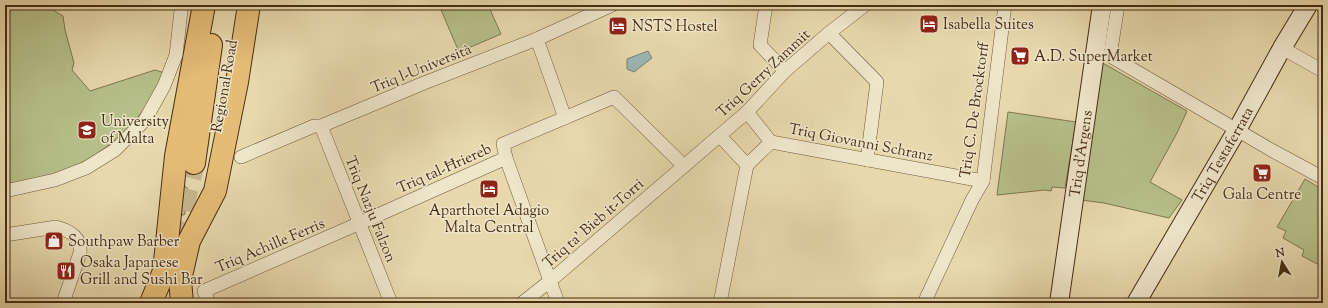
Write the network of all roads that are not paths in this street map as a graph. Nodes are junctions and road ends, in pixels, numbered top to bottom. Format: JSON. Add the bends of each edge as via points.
{"nodes":[{"id":1,"x":180,"y":5,"type":"edge"},
{"id":2,"x":204,"y":5,"type":"edge"},
{"id":3,"x":217,"y":5,"type":"edge"},
{"id":4,"x":237,"y":5,"type":"edge"},
{"id":5,"x":249,"y":5,"type":"edge"},
{"id":6,"x":612,"y":5,"type":"edge"},
{"id":7,"x":766,"y":5,"type":"edge"},
{"id":8,"x":865,"y":5,"type":"edge"},
{"id":9,"x":1005,"y":5,"type":"edge"},
{"id":10,"x":1102,"y":5,"type":"edge"},
{"id":11,"x":1118,"y":5,"type":"edge"},
{"id":12,"x":1308,"y":5,"type":"edge"},
{"id":13,"x":830,"y":33,"type":"junction"},
{"id":14,"x":537,"y":40,"type":"junction"},
{"id":15,"x":1282,"y":48,"type":"junction"},
{"id":16,"x":785,"y":71,"type":"junction"},
{"id":17,"x":1323,"y":71,"type":"edge"},
{"id":18,"x":747,"y":112,"type":"junction"},
{"id":19,"x":564,"y":118,"type":"junction"},
{"id":20,"x":321,"y":126,"type":"junction"},
{"id":21,"x":1237,"y":130,"type":"junction"},
{"id":22,"x":720,"y":136,"type":"junction"},
{"id":23,"x":771,"y":142,"type":"junction"},
{"id":24,"x":242,"y":157,"type":"dead end"},
{"id":25,"x":506,"y":158,"type":"junction"},
{"id":26,"x":867,"y":160,"type":"junction"},
{"id":27,"x":747,"y":165,"type":"junction"},
{"id":28,"x":684,"y":166,"type":"junction"},
{"id":29,"x":1323,"y":178,"type":"edge"},
{"id":30,"x":983,"y":181,"type":"junction"},
{"id":31,"x":5,"y":191,"type":"edge"},
{"id":32,"x":360,"y":223,"type":"junction"},
{"id":33,"x":5,"y":235,"type":"edge"},
{"id":34,"x":550,"y":281,"type":"junction"},
{"id":35,"x":63,"y":303,"type":"edge"},
{"id":36,"x":151,"y":303,"type":"edge"},
{"id":37,"x":182,"y":303,"type":"edge"},
{"id":38,"x":209,"y":303,"type":"edge"},
{"id":39,"x":391,"y":303,"type":"edge"},
{"id":40,"x":522,"y":303,"type":"edge"},
{"id":41,"x":558,"y":303,"type":"edge"},
{"id":42,"x":720,"y":303,"type":"edge"},
{"id":43,"x":924,"y":303,"type":"edge"},
{"id":44,"x":1059,"y":303,"type":"edge"},
{"id":45,"x":1136,"y":303,"type":"edge"}],
"edges":[{"from":1,"to":31,"type":"street","via":[[176,55],[164,86],[146,120],[115,150],[86,168],[55,180]]},
{"from":2,"to":36,"type":"highway","via":[[176,156],[164,271]]},
{"from":3,"to":4,"type":"highway","name":"Regional Road","via":[[202,165]]},
{"from":5,"to":37,"type":"highway","via":[[237,82],[215,191],[189,242],[180,280]]},
{"from":6,"to":14,"type":"street","name":"Triq l-Università"},
{"from":7,"to":16,"type":"street","via":[[760,45]]},
{"from":8,"to":13,"type":"street","name":"Triq Gerry Zammit"},
{"from":9,"to":30,"type":"street","name":"Triq C. De Brocktorff"},
{"from":10,"to":44,"type":"street","name":"Triq d'Argens"},
{"from":11,"to":21,"type":"street","via":[[1110,56]]},
{"from":12,"to":15,"type":"street","name":"Triq Testaferrata"},
{"from":13,"to":16,"type":"street","name":"Triq Gerry Zammit"},
{"from":13,"to":26,"type":"street","via":[[877,82]]},
{"from":14,"to":19,"type":"street"},
{"from":14,"to":20,"type":"street","name":"Triq l-Università"},
{"from":15,"to":17,"type":"street"},
{"from":15,"to":21,"type":"street","name":"Triq Testaferrata"},
{"from":16,"to":18,"type":"street","name":"Triq Gerry Zammit"},
{"from":18,"to":22,"type":"street","name":"Triq Gerry Zammit"},
{"from":18,"to":23,"type":"street","name":"Triq Giovanni Schranz"},
{"from":19,"to":25,"type":"street","name":"Triq tal-Ħriereb","via":[[503,144]]},
{"from":19,"to":28,"type":"street","name":"Triq tal-Ħriereb","via":[[614,96]]},
{"from":20,"to":24,"type":"street","name":"Triq l-Università","via":[[314,126]]},
{"from":20,"to":32,"type":"street","name":"Triq Nazju Falzon"},
{"from":21,"to":29,"type":"street"},
{"from":21,"to":45,"type":"street","name":"Triq Testaferrata"},
{"from":22,"to":27,"type":"street"},
{"from":22,"to":28,"type":"street","name":"Triq Gerry Zammit"},
{"from":23,"to":26,"type":"street","name":"Triq Giovanni Schranz"},
{"from":23,"to":27,"type":"street"},
{"from":25,"to":32,"type":"street","name":"Triq tal-Ħriereb"},
{"from":25,"to":34,"type":"street"},
{"from":26,"to":30,"type":"street","name":"Triq Giovanni Schranz"},
{"from":27,"to":42,"type":"street"},
{"from":28,"to":34,"type":"street","name":"Triq ta' Bieb it-Torri"},
{"from":30,"to":43,"type":"street","name":"Triq C. De Brocktorff"},
{"from":32,"to":38,"type":"street","name":"Triq Achille Ferris","via":[[204,291]]},
{"from":32,"to":39,"type":"street","name":"Triq Nazju Falzon"},
{"from":33,"to":35,"type":"street","via":[[56,227],[74,236],[80,245],[80,253]]},
{"from":34,"to":40,"type":"street","name":"Triq ta' Bieb it-Torri"},
{"from":34,"to":41,"type":"street"}]}
